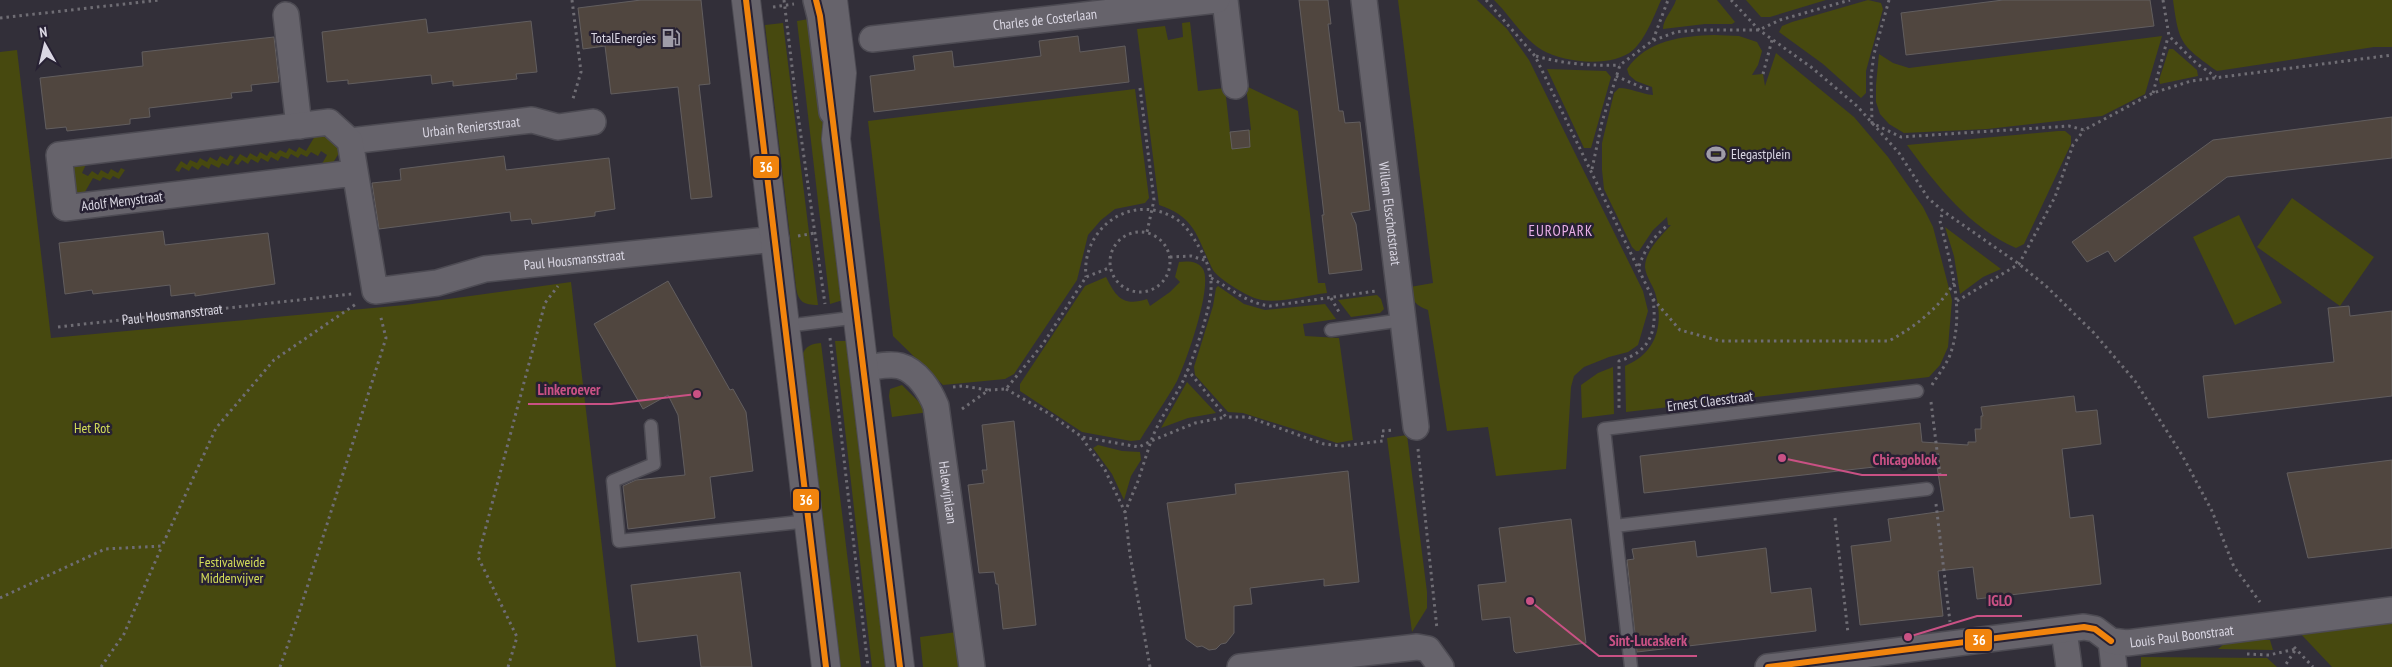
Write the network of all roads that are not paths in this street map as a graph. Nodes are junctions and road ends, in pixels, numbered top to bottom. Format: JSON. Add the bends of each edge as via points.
{"nodes":[{"id":1,"x":816,"y":0,"type":"edge"},
{"id":2,"x":833,"y":0,"type":"edge"},
{"id":3,"x":1217,"y":0,"type":"edge"},
{"id":4,"x":1225,"y":0,"type":"edge"},
{"id":5,"x":1364,"y":0,"type":"edge"},
{"id":6,"x":749,"y":4,"type":"edge"},
{"id":7,"x":286,"y":15,"type":"dead end"},
{"id":8,"x":872,"y":39,"type":"dead end"},
{"id":9,"x":1234,"y":86,"type":"dead end"},
{"id":10,"x":584,"y":124,"type":"road end"},
{"id":11,"x":299,"y":126,"type":"junction"},
{"id":12,"x":836,"y":139,"type":"junction"},
{"id":13,"x":350,"y":141,"type":"junction"},
{"id":14,"x":354,"y":173,"type":"junction"},
{"id":15,"x":776,"y":239,"type":"junction"},
{"id":16,"x":858,"y":317,"type":"junction"},
{"id":17,"x":1403,"y":320,"type":"junction"},
{"id":18,"x":786,"y":326,"type":"junction"},
{"id":19,"x":1331,"y":330,"type":"dead end"},
{"id":20,"x":865,"y":368,"type":"junction"},
{"id":21,"x":1923,"y":390,"type":"road end"},
{"id":22,"x":650,"y":426,"type":"dead end"},
{"id":23,"x":1416,"y":427,"type":"road end"},
{"id":24,"x":1930,"y":489,"type":"road end"},
{"id":25,"x":809,"y":521,"type":"junction"},
{"id":26,"x":1614,"y":526,"type":"junction"},
{"id":27,"x":2392,"y":610,"type":"edge"},
{"id":28,"x":2064,"y":631,"type":"junction"},
{"id":29,"x":2111,"y":641,"type":"junction"},
{"id":30,"x":1434,"y":658,"type":"edge"},
{"id":31,"x":826,"y":667,"type":"edge"},
{"id":32,"x":900,"y":667,"type":"edge"},
{"id":33,"x":972,"y":667,"type":"edge"},
{"id":34,"x":1240,"y":667,"type":"edge"},
{"id":35,"x":1632,"y":667,"type":"edge"},
{"id":36,"x":1768,"y":667,"type":"edge"},
{"id":37,"x":2068,"y":667,"type":"edge"},
{"id":38,"x":2114,"y":667,"type":"edge"}],
"edges":[{"from":1,"to":12,"type":"street"},
{"from":2,"to":12,"type":"main road","via":[[842,73]]},
{"from":3,"to":8,"type":"street","name":"Charles de Costerlaan"},
{"from":4,"to":9,"type":"street"},
{"from":5,"to":17,"type":"street","name":"Willem Elsschotstraat"},
{"from":6,"to":15,"type":"main road"},
{"from":7,"to":11,"type":"street"},
{"from":10,"to":13,"type":"street","name":"Urbain Reniersstraat","via":[[558,127],[532,120]]},
{"from":11,"to":13,"type":"street","name":"Adolf Menystraat","via":[[329,122]]},
{"from":11,"to":14,"type":"street","name":"Adolf Menystraat","via":[[59,155],[65,208]]},
{"from":12,"to":16,"type":"main road"},
{"from":13,"to":14,"type":"street"},
{"from":14,"to":15,"type":"street","name":"Paul Housmansstraat","via":[[375,291],[437,283],[485,270]]},
{"from":15,"to":18,"type":"main road"},
{"from":16,"to":18,"type":"lane"},
{"from":16,"to":20,"type":"main road"},
{"from":17,"to":19,"type":"lane"},
{"from":17,"to":23,"type":"street","name":"Willem Elsschotstraat"},
{"from":18,"to":25,"type":"main road"},
{"from":20,"to":32,"type":"main road"},
{"from":20,"to":33,"type":"street","name":"Halewijnlaan","via":[[902,366],[919,378],[936,406]]},
{"from":21,"to":26,"type":"lane","name":"Ernest Claesstraat","via":[[1604,428]]},
{"from":22,"to":25,"type":"lane","via":[[654,464],[613,481],[619,541]]},
{"from":24,"to":26,"type":"lane"},
{"from":25,"to":31,"type":"main road"},
{"from":26,"to":35,"type":"lane"},
{"from":27,"to":29,"type":"street","name":"Louis Paul Boonstraat","via":[[2126,643]]},
{"from":28,"to":29,"type":"street","name":"Louis Paul Boonstraat","via":[[2094,629]]},
{"from":28,"to":36,"type":"street","name":"Louis Paul Boonstraat"},
{"from":28,"to":37,"type":"street"},
{"from":29,"to":38,"type":"street"},
{"from":30,"to":34,"type":"street","via":[[1401,648]]}]}
